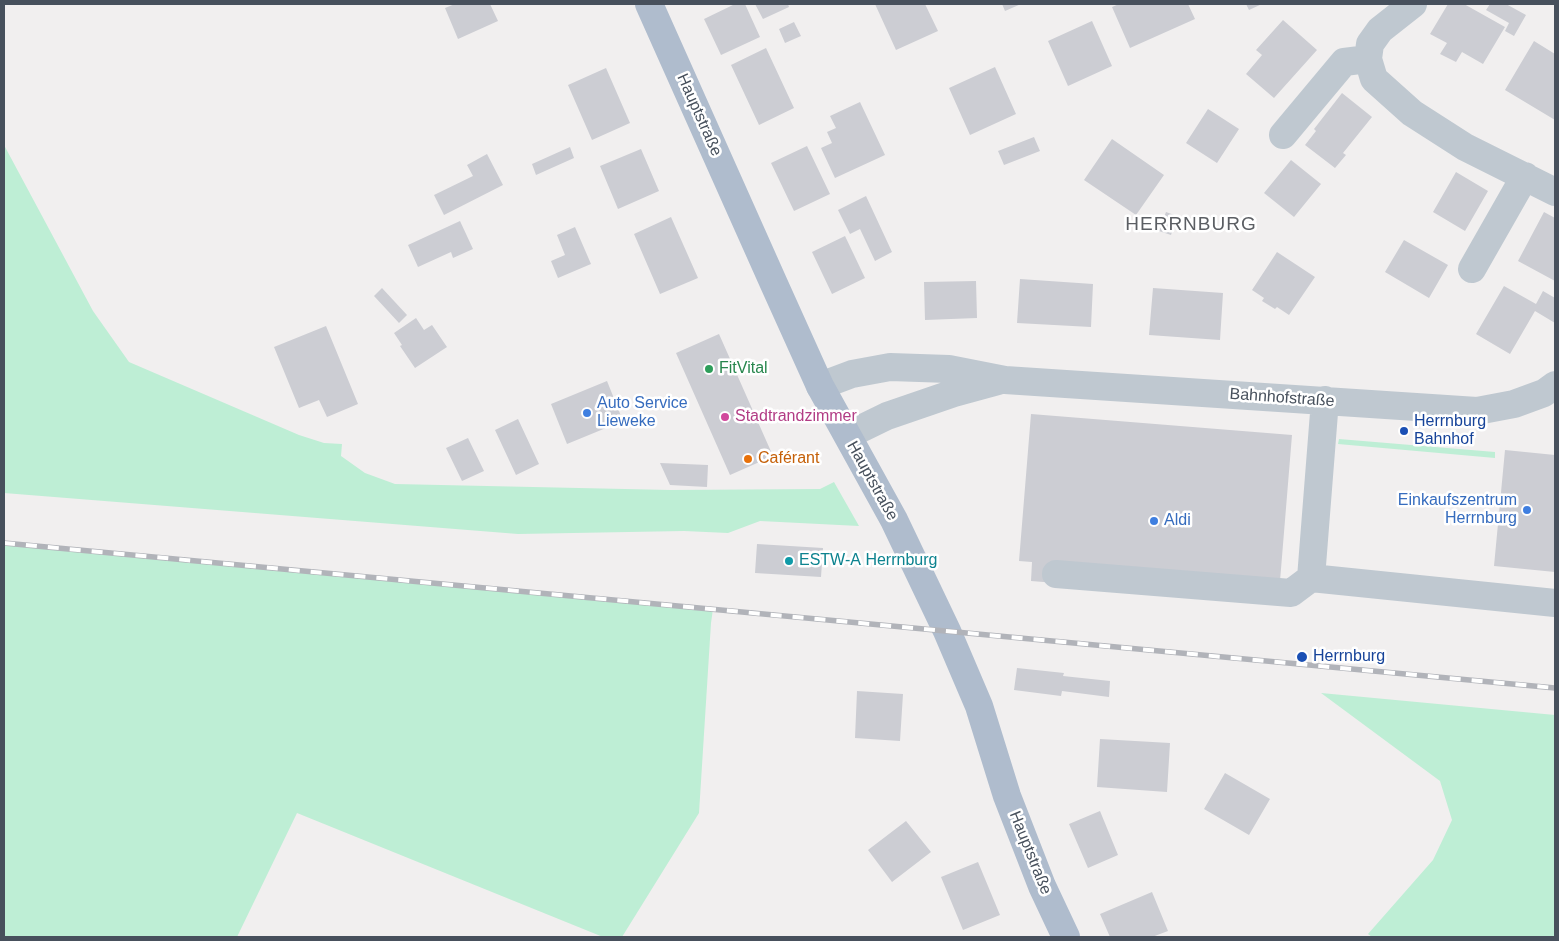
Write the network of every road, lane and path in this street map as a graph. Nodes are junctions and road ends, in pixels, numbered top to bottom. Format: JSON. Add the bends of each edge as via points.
{"nodes":[{"id":1,"x":649,"y":4,"type":"edge"},
{"id":2,"x":1413,"y":4,"type":"edge"},
{"id":3,"x":1368,"y":59,"type":"junction"},
{"id":4,"x":1283,"y":135,"type":"dead end"},
{"id":5,"x":1525,"y":176,"type":"junction"},
{"id":6,"x":1555,"y":192,"type":"edge"},
{"id":7,"x":1472,"y":269,"type":"dead end"},
{"id":8,"x":1004,"y":380,"type":"junction"},
{"id":9,"x":1555,"y":385,"type":"edge"},
{"id":10,"x":820,"y":386,"type":"junction"},
{"id":11,"x":1325,"y":400,"type":"junction"},
{"id":12,"x":848,"y":436,"type":"junction"},
{"id":13,"x":1056,"y":574,"type":"dead end"},
{"id":14,"x":1311,"y":578,"type":"junction"},
{"id":15,"x":1555,"y":603,"type":"edge"},
{"id":16,"x":1066,"y":937,"type":"edge"}],
"edges":[{"from":1,"to":10,"type":"main road","name":"Hauptstraße"},
{"from":2,"to":3,"type":"street","via":[[1380,30],[1370,44]]},
{"from":3,"to":4,"type":"street","via":[[1344,62]]},
{"from":3,"to":5,"type":"street","via":[[1374,79],[1412,113],[1465,147]]},
{"from":5,"to":6,"type":"street"},
{"from":5,"to":7,"type":"street"},
{"from":8,"to":10,"type":"street","name":"Bahnhofstraße","via":[[949,369],[890,367],[852,374]]},
{"from":8,"to":11,"type":"street","name":"Bahnhofstraße"},
{"from":8,"to":12,"type":"street","name":"Bahnhofstraße","via":[[896,413]]},
{"from":9,"to":11,"type":"street","name":"Bahnhofstraße","via":[[1544,393],[1514,404],[1477,411]]},
{"from":10,"to":12,"type":"main road","name":"Hauptstraße"},
{"from":11,"to":14,"type":"street"},
{"from":12,"to":16,"type":"main road","name":"Hauptstraße","via":[[894,520],[947,631],[979,706],[1007,796],[1042,886]]},
{"from":13,"to":14,"type":"street","via":[[1291,593]]},
{"from":14,"to":15,"type":"street"}]}
